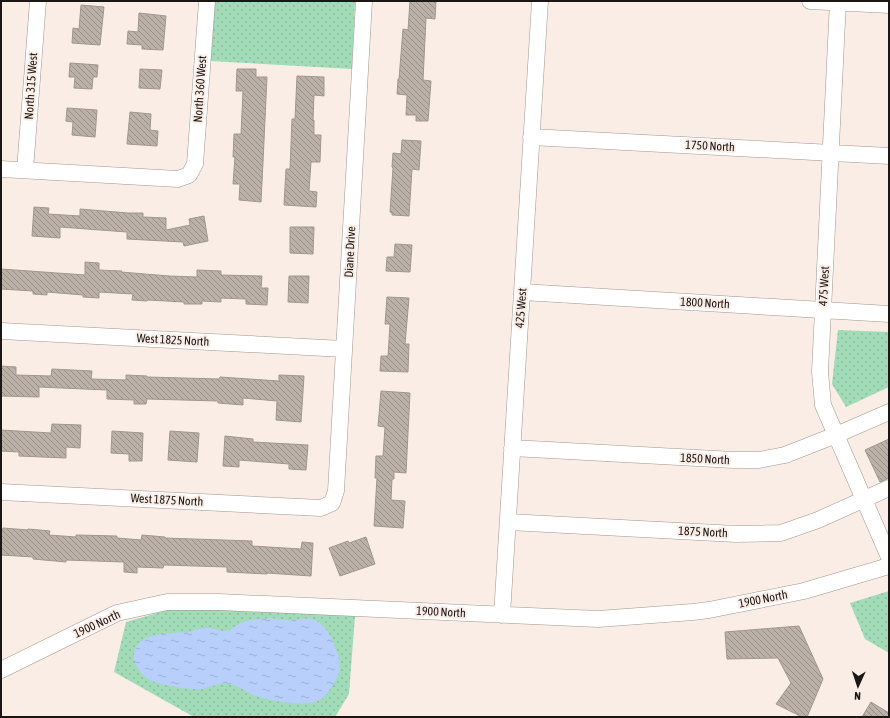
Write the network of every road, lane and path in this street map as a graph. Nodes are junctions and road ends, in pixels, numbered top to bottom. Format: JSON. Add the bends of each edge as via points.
{"nodes":[{"id":1,"x":38,"y":1,"type":"edge"},
{"id":2,"x":207,"y":1,"type":"edge"},
{"id":3,"x":364,"y":1,"type":"edge"},
{"id":4,"x":540,"y":1,"type":"edge"},
{"id":5,"x":810,"y":1,"type":"edge"},
{"id":6,"x":838,"y":2,"type":"edge"},
{"id":7,"x":889,"y":5,"type":"edge"},
{"id":8,"x":531,"y":137,"type":"junction"},
{"id":9,"x":831,"y":153,"type":"junction"},
{"id":10,"x":889,"y":156,"type":"edge"},
{"id":11,"x":1,"y":169,"type":"edge"},
{"id":12,"x":25,"y":170,"type":"junction"},
{"id":13,"x":522,"y":292,"type":"junction"},
{"id":14,"x":823,"y":310,"type":"junction"},
{"id":15,"x":889,"y":314,"type":"edge"},
{"id":16,"x":1,"y":331,"type":"edge"},
{"id":17,"x":344,"y":349,"type":"junction"},
{"id":18,"x":889,"y":412,"type":"edge"},
{"id":19,"x":836,"y":435,"type":"junction"},
{"id":20,"x":512,"y":448,"type":"junction"},
{"id":21,"x":889,"y":488,"type":"edge"},
{"id":22,"x":1,"y":492,"type":"edge"},
{"id":23,"x":864,"y":499,"type":"junction"},
{"id":24,"x":332,"y":503,"type":"joint"},
{"id":25,"x":508,"y":522,"type":"junction"},
{"id":26,"x":889,"y":557,"type":"edge"},
{"id":27,"x":889,"y":566,"type":"edge"},
{"id":28,"x":502,"y":615,"type":"junction"},
{"id":29,"x":1,"y":670,"type":"edge"}],
"edges":[{"from":1,"to":12,"type":"street","name":"North 315 West"},
{"from":2,"to":12,"type":"street","name":"North 360 West","via":[[195,164],[189,175],[178,179]]},
{"from":3,"to":17,"type":"street","name":"Diane Drive"},
{"from":4,"to":8,"type":"street","name":"425 West"},
{"from":5,"to":6,"type":"street"},
{"from":6,"to":7,"type":"street"},
{"from":6,"to":9,"type":"street","name":"475 West"},
{"from":8,"to":9,"type":"street","name":"1750 North"},
{"from":8,"to":13,"type":"street","name":"425 West"},
{"from":9,"to":10,"type":"street","name":"1750 North"},
{"from":9,"to":14,"type":"street","name":"475 West"},
{"from":11,"to":12,"type":"street"},
{"from":13,"to":14,"type":"street","name":"1800 North"},
{"from":13,"to":20,"type":"street","name":"425 West"},
{"from":14,"to":15,"type":"street","name":"1800 North"},
{"from":14,"to":19,"type":"street","name":"475 West","via":[[820,372],[823,405]]},
{"from":16,"to":17,"type":"street","name":"West 1825 North"},
{"from":17,"to":24,"type":"street","name":"Diane Drive","via":[[336,491]]},
{"from":18,"to":19,"type":"street","name":"1850 North"},
{"from":19,"to":20,"type":"street","name":"1850 North","via":[[785,455],[759,460]]},
{"from":19,"to":23,"type":"street","name":"475 West"},
{"from":20,"to":25,"type":"street","name":"425 West"},
{"from":21,"to":23,"type":"street","name":"1875 North"},
{"from":22,"to":24,"type":"street","name":"West 1875 North","via":[[321,508]]},
{"from":23,"to":25,"type":"street","name":"1875 North","via":[[818,520],[780,532],[736,534]]},
{"from":23,"to":26,"type":"street","name":"475 West"},
{"from":25,"to":28,"type":"street","name":"425 West"},
{"from":27,"to":28,"type":"street","name":"1900 North","via":[[804,590],[709,610],[598,619]]},
{"from":28,"to":29,"type":"street","name":"1900 North","via":[[219,602],[167,602],[118,613]]}]}
